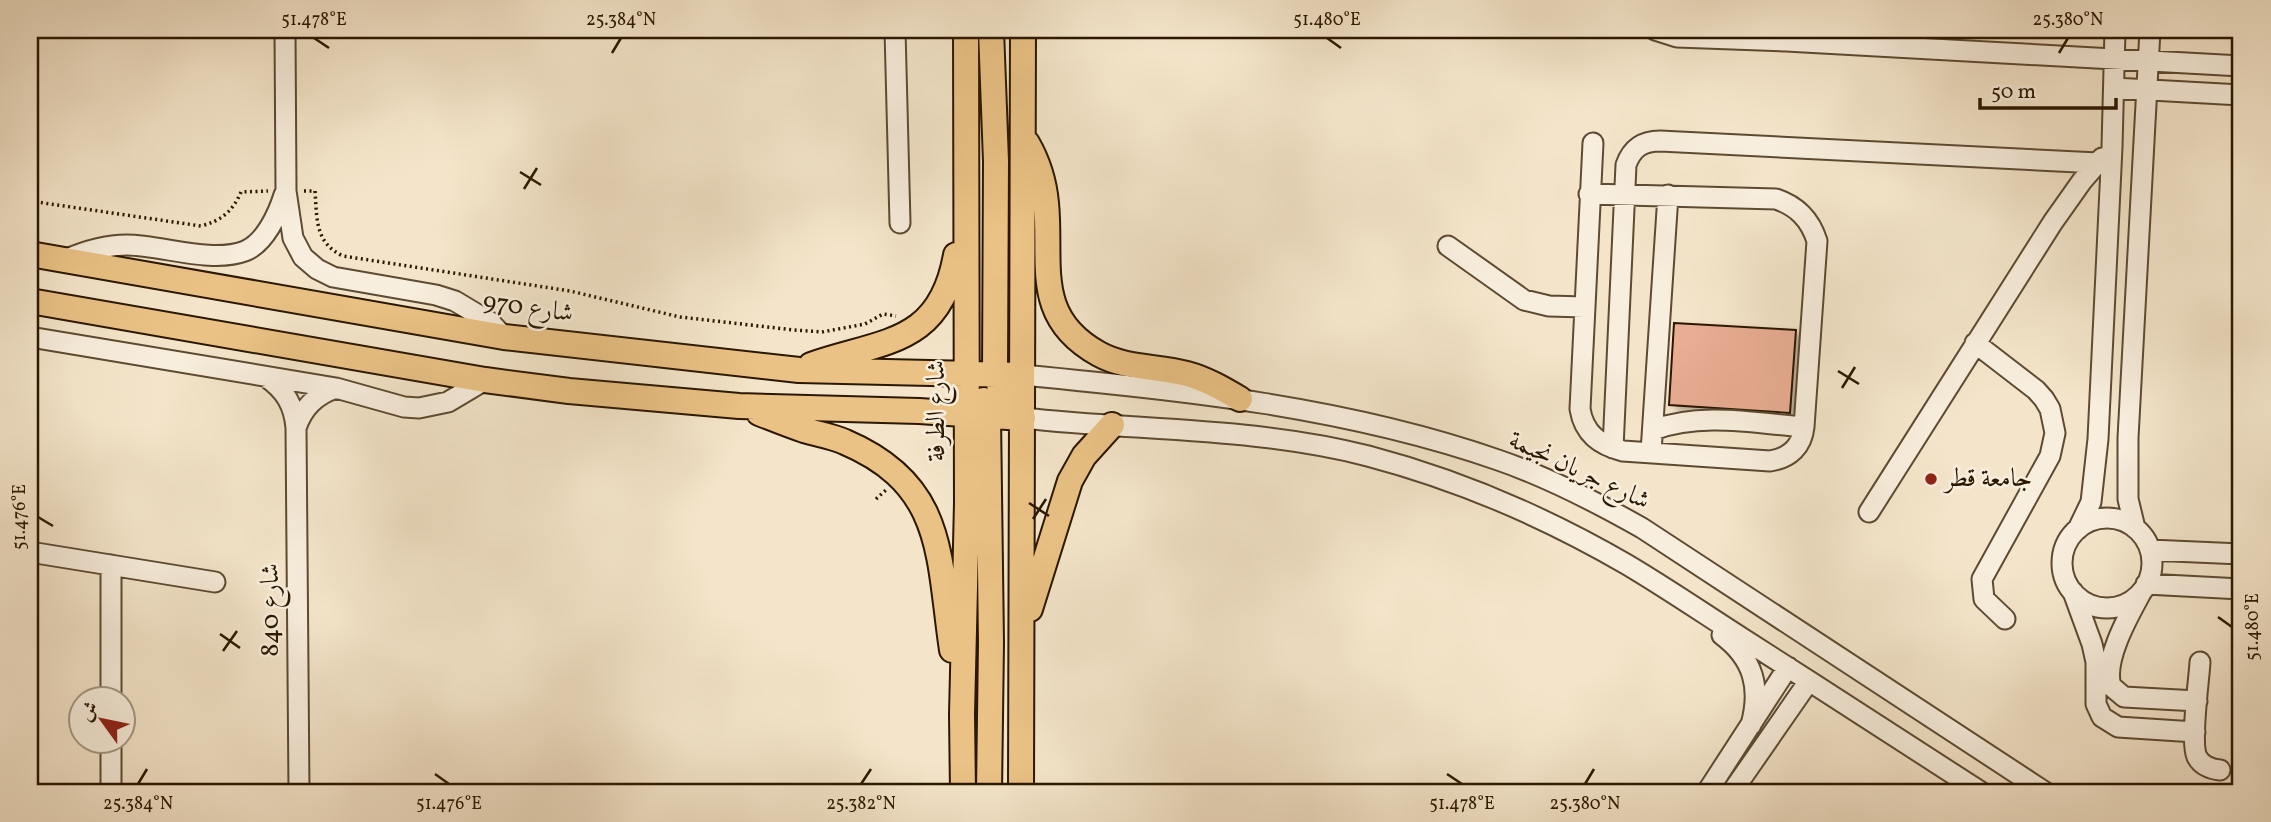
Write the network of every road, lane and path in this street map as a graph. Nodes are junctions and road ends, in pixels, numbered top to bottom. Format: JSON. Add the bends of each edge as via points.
{"nodes":[{"id":1,"x":285,"y":30,"type":"edge"},
{"id":2,"x":895,"y":30,"type":"edge"},
{"id":3,"x":966,"y":30,"type":"edge"},
{"id":4,"x":991,"y":30,"type":"edge"},
{"id":5,"x":1023,"y":30,"type":"edge"},
{"id":6,"x":1655,"y":30,"type":"edge"},
{"id":7,"x":2115,"y":30,"type":"edge"},
{"id":8,"x":2150,"y":30,"type":"edge"},
{"id":9,"x":1786,"y":35,"type":"edge"},
{"id":10,"x":2115,"y":58,"type":"junction"},
{"id":11,"x":2149,"y":60,"type":"junction"},
{"id":12,"x":2241,"y":66,"type":"edge"},
{"id":13,"x":2114,"y":88,"type":"junction"},
{"id":14,"x":2147,"y":89,"type":"junction"},
{"id":15,"x":2241,"y":95,"type":"edge"},
{"id":16,"x":1024,"y":138,"type":"junction"},
{"id":17,"x":1594,"y":143,"type":"dead end"},
{"id":18,"x":2112,"y":147,"type":"junction"},
{"id":19,"x":2098,"y":163,"type":"junction"},
{"id":20,"x":286,"y":191,"type":"junction"},
{"id":21,"x":1589,"y":194,"type":"junction"},
{"id":22,"x":1624,"y":194,"type":"junction"},
{"id":23,"x":1668,"y":195,"type":"junction"},
{"id":24,"x":30,"y":201,"type":"edge"},
{"id":25,"x":900,"y":223,"type":"dead end"},
{"id":26,"x":967,"y":233,"type":"junction"},
{"id":27,"x":1448,"y":246,"type":"dead end"},
{"id":28,"x":30,"y":254,"type":"edge"},
{"id":29,"x":65,"y":260,"type":"junction"},
{"id":30,"x":30,"y":301,"type":"edge"},
{"id":31,"x":1584,"y":307,"type":"junction"},
{"id":32,"x":913,"y":330,"type":"junction"},
{"id":33,"x":30,"y":337,"type":"edge"},
{"id":34,"x":505,"y":337,"type":"junction"},
{"id":35,"x":1975,"y":343,"type":"junction"},
{"id":36,"x":799,"y":370,"type":"junction"},
{"id":37,"x":966,"y":374,"type":"junction"},
{"id":38,"x":995,"y":374,"type":"junction"},
{"id":39,"x":1022,"y":375,"type":"junction"},
{"id":40,"x":266,"y":377,"type":"junction"},
{"id":41,"x":485,"y":380,"type":"junction"},
{"id":42,"x":336,"y":388,"type":"junction"},
{"id":43,"x":1240,"y":399,"type":"junction"},
{"id":44,"x":738,"y":406,"type":"junction"},
{"id":45,"x":977,"y":415,"type":"junction"},
{"id":46,"x":1023,"y":418,"type":"junction"},
{"id":47,"x":1112,"y":425,"type":"junction"},
{"id":48,"x":1804,"y":426,"type":"junction"},
{"id":49,"x":296,"y":428,"type":"junction"},
{"id":50,"x":1653,"y":430,"type":"junction"},
{"id":51,"x":1613,"y":448,"type":"junction"},
{"id":52,"x":1651,"y":452,"type":"junction"},
{"id":53,"x":1869,"y":512,"type":"dead end"},
{"id":54,"x":2135,"y":528,"type":"junction"},
{"id":55,"x":2078,"y":529,"type":"junction"},
{"id":56,"x":2150,"y":550,"type":"junction"},
{"id":57,"x":30,"y":552,"type":"edge"},
{"id":58,"x":2241,"y":554,"type":"edge"},
{"id":59,"x":1626,"y":564,"type":"junction"},
{"id":60,"x":111,"y":565,"type":"junction"},
{"id":61,"x":215,"y":582,"type":"dead end"},
{"id":62,"x":2144,"y":587,"type":"junction"},
{"id":63,"x":2241,"y":589,"type":"edge"},
{"id":64,"x":2073,"y":591,"type":"junction"},
{"id":65,"x":2005,"y":619,"type":"dead end"},
{"id":66,"x":1020,"y":644,"type":"junction"},
{"id":67,"x":2200,"y":662,"type":"dead end"},
{"id":68,"x":1788,"y":667,"type":"junction"},
{"id":69,"x":1809,"y":681,"type":"junction"},
{"id":70,"x":111,"y":686,"type":"edge"},
{"id":71,"x":2197,"y":701,"type":"junction"},
{"id":72,"x":962,"y":714,"type":"junction"},
{"id":73,"x":1751,"y":725,"type":"junction"},
{"id":74,"x":2195,"y":732,"type":"junction"},
{"id":75,"x":111,"y":756,"type":"edge"},
{"id":76,"x":2220,"y":770,"type":"dead end"},
{"id":77,"x":111,"y":792,"type":"edge"},
{"id":78,"x":299,"y":792,"type":"edge"},
{"id":79,"x":963,"y":792,"type":"edge"},
{"id":80,"x":989,"y":792,"type":"edge"},
{"id":81,"x":1021,"y":792,"type":"edge"},
{"id":82,"x":1707,"y":792,"type":"edge"},
{"id":83,"x":1732,"y":792,"type":"edge"},
{"id":84,"x":1981,"y":792,"type":"edge"},
{"id":85,"x":2045,"y":792,"type":"edge"}],
"edges":[{"from":1,"to":20,"type":"street"},
{"from":2,"to":25,"type":"street"},
{"from":3,"to":26,"type":"main road","name":"شارع الطرفة"},
{"from":4,"to":38,"type":"main road"},
{"from":5,"to":16,"type":"main road"},
{"from":6,"to":9,"type":"street","via":[[1677,37]]},
{"from":7,"to":10,"type":"street"},
{"from":8,"to":11,"type":"street"},
{"from":9,"to":10,"type":"street"},
{"from":10,"to":11,"type":"street"},
{"from":10,"to":13,"type":"street"},
{"from":11,"to":12,"type":"street"},
{"from":11,"to":14,"type":"street"},
{"from":13,"to":14,"type":"street"},
{"from":13,"to":18,"type":"street"},
{"from":14,"to":15,"type":"street"},
{"from":14,"to":54,"type":"street","via":[[2128,438],[2128,499]]},
{"from":16,"to":39,"type":"main road"},
{"from":16,"to":43,"type":"main road","via":[[1041,172],[1045,193],[1048,285],[1071,333],[1113,360],[1186,373]]},
{"from":17,"to":21,"type":"street"},
{"from":18,"to":19,"type":"street"},
{"from":18,"to":55,"type":"street","via":[[2098,439],[2091,502]]},
{"from":19,"to":22,"type":"street","via":[[1651,141],[1629,156]]},
{"from":19,"to":35,"type":"street","via":[[2066,201]]},
{"from":20,"to":24,"type":"path","via":[[241,192],[222,218],[201,226]]},
{"from":20,"to":29,"type":"street","via":[[272,223],[246,251],[204,254],[112,246]]},
{"from":20,"to":32,"type":"path","via":[[314,191],[321,238],[343,256],[570,291],[680,317],[822,332],[850,328],[887,313]]},
{"from":20,"to":34,"type":"street","via":[[293,238],[317,270],[354,283],[455,301],[474,310]]},
{"from":21,"to":22,"type":"street"},
{"from":21,"to":31,"type":"street"},
{"from":22,"to":23,"type":"street"},
{"from":22,"to":51,"type":"street"},
{"from":23,"to":48,"type":"street","via":[[1776,199],[1794,207],[1809,222],[1817,240]]},
{"from":23,"to":50,"type":"street"},
{"from":26,"to":32,"type":"main road","via":[[956,255],[950,285]]},
{"from":26,"to":37,"type":"main road","name":"شارع الطرفة"},
{"from":27,"to":31,"type":"street","via":[[1524,300]]},
{"from":28,"to":29,"type":"main road","name":"شارع 970"},
{"from":29,"to":34,"type":"main road","name":"شارع 970"},
{"from":30,"to":41,"type":"main road"},
{"from":31,"to":51,"type":"street","via":[[1582,417],[1588,431]]},
{"from":32,"to":36,"type":"main road","via":[[884,345],[846,352]]},
{"from":33,"to":40,"type":"street"},
{"from":34,"to":36,"type":"main road","name":"شارع 970"},
{"from":35,"to":53,"type":"street"},
{"from":35,"to":65,"type":"street","via":[[2036,390],[2054,421],[2050,456],[1982,579],[1984,598]]},
{"from":36,"to":37,"type":"main road","name":"شارع 970"},
{"from":37,"to":38,"type":"main road","name":"شارع 970"},
{"from":37,"to":45,"type":"main road","via":[[979,390]]},
{"from":38,"to":39,"type":"main road","name":"شارع 970"},
{"from":38,"to":46,"type":"main road","via":[[1004,399]]},
{"from":39,"to":43,"type":"street","name":"شارع جريان نجيمة"},
{"from":39,"to":46,"type":"main road"},
{"from":40,"to":42,"type":"street"},
{"from":40,"to":49,"type":"street","name":"شارع 840","via":[[288,398]]},
{"from":41,"to":42,"type":"street","via":[[448,402],[419,408]]},
{"from":41,"to":44,"type":"main road"},
{"from":42,"to":49,"type":"street","via":[[311,402]]},
{"from":43,"to":85,"type":"street","name":"شارع جريان نجيمة","via":[[1432,439],[1499,460],[1583,496],[1642,528]]},
{"from":44,"to":45,"type":"main road"},
{"from":44,"to":72,"type":"main road","via":[[877,457],[916,495],[931,523],[940,555]]},
{"from":45,"to":46,"type":"main road"},
{"from":45,"to":72,"type":"main road","name":"شارع الطرفة","via":[[967,503]]},
{"from":45,"to":80,"type":"main road","via":[[991,630]]},
{"from":46,"to":47,"type":"street"},
{"from":46,"to":66,"type":"main road"},
{"from":47,"to":59,"type":"street","via":[[1239,434],[1367,456],[1487,495]]},
{"from":47,"to":66,"type":"main road","via":[[1084,456],[1070,481]]},
{"from":48,"to":50,"type":"street","via":[[1696,420]]},
{"from":48,"to":52,"type":"street","via":[[1797,448],[1778,460]]},
{"from":49,"to":78,"type":"street","name":"شارع 840"},
{"from":50,"to":52,"type":"street"},
{"from":51,"to":52,"type":"street"},
{"from":54,"to":55,"type":"street","via":[[2106,518]]},
{"from":54,"to":56,"type":"street"},
{"from":55,"to":64,"type":"street","via":[[2067,542],[2062,559],[2064,576]]},
{"from":56,"to":58,"type":"street"},
{"from":56,"to":62,"type":"street","via":[[2151,567]]},
{"from":57,"to":60,"type":"street"},
{"from":59,"to":68,"type":"street"},
{"from":59,"to":73,"type":"street","via":[[1649,591],[1725,637],[1742,656],[1756,691]]},
{"from":60,"to":61,"type":"street"},
{"from":60,"to":70,"type":"street"},
{"from":62,"to":63,"type":"street"},
{"from":62,"to":64,"type":"street","via":[[2128,602],[2103,607],[2086,602]]},
{"from":62,"to":71,"type":"street","via":[[2113,656],[2110,686],[2124,697]]},
{"from":64,"to":74,"type":"street","via":[[2092,644],[2096,704],[2102,717],[2118,727]]},
{"from":66,"to":81,"type":"main road"},
{"from":67,"to":71,"type":"street"},
{"from":68,"to":69,"type":"street"},
{"from":68,"to":73,"type":"street"},
{"from":69,"to":83,"type":"street"},
{"from":69,"to":84,"type":"street"},
{"from":71,"to":74,"type":"street"},
{"from":72,"to":79,"type":"main road","name":"شارع الطرفة"},
{"from":73,"to":82,"type":"street"},
{"from":74,"to":76,"type":"street","via":[[2199,761]]},
{"from":75,"to":77,"type":"street"}]}
